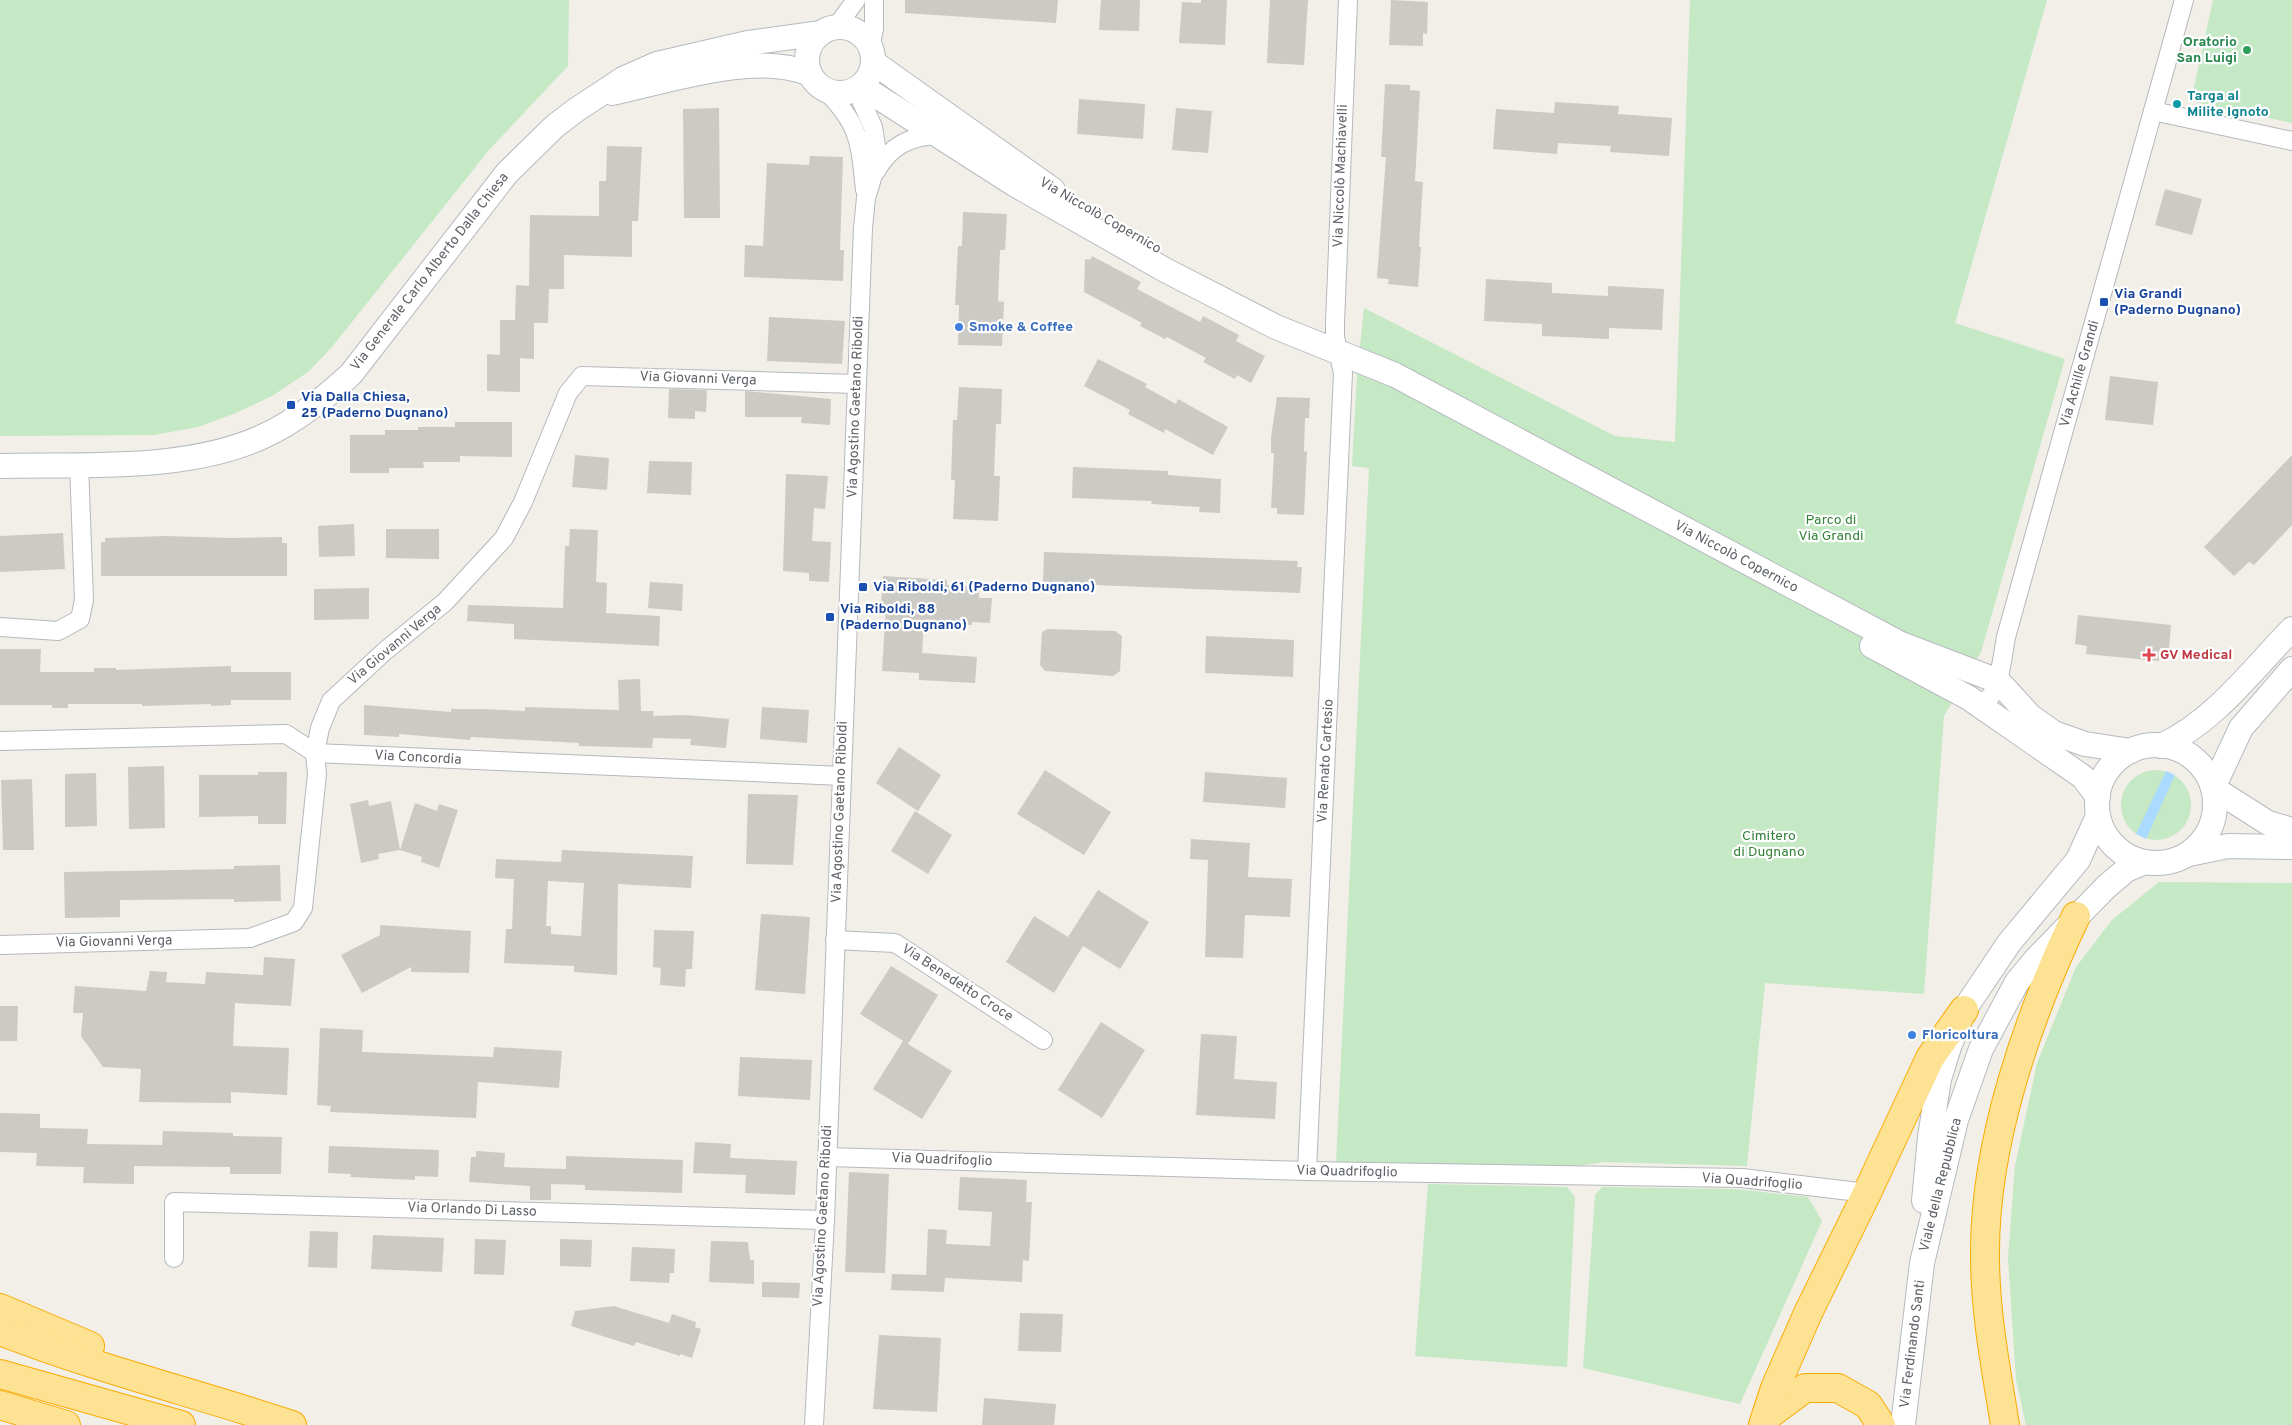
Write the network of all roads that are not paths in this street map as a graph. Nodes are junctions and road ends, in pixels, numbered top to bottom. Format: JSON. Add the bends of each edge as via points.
{"nodes":[{"id":1,"x":856,"y":0,"type":"edge"},
{"id":2,"x":874,"y":0,"type":"edge"},
{"id":3,"x":1348,"y":0,"type":"edge"},
{"id":4,"x":2184,"y":0,"type":"edge"},
{"id":5,"x":829,"y":30,"type":"junction"},
{"id":6,"x":872,"y":54,"type":"junction"},
{"id":7,"x":817,"y":81,"type":"junction"},
{"id":8,"x":860,"y":87,"type":"junction"},
{"id":9,"x":598,"y":96,"type":"junction"},
{"id":10,"x":2153,"y":111,"type":"junction"},
{"id":11,"x":938,"y":135,"type":"junction"},
{"id":12,"x":2292,"y":141,"type":"edge"},
{"id":13,"x":873,"y":178,"type":"junction"},
{"id":14,"x":866,"y":198,"type":"junction"},
{"id":15,"x":1338,"y":351,"type":"junction"},
{"id":16,"x":857,"y":384,"type":"junction"},
{"id":17,"x":79,"y":464,"type":"junction"},
{"id":18,"x":0,"y":466,"type":"edge"},
{"id":19,"x":0,"y":627,"type":"edge"},
{"id":20,"x":2292,"y":628,"type":"edge"},
{"id":21,"x":2292,"y":669,"type":"edge"},
{"id":22,"x":1998,"y":681,"type":"junction"},
{"id":23,"x":1969,"y":698,"type":"junction"},
{"id":24,"x":0,"y":741,"type":"edge"},
{"id":25,"x":2161,"y":746,"type":"junction"},
{"id":26,"x":2131,"y":751,"type":"junction"},
{"id":27,"x":315,"y":753,"type":"junction"},
{"id":28,"x":842,"y":776,"type":"junction"},
{"id":29,"x":2213,"y":788,"type":"junction"},
{"id":30,"x":2098,"y":807,"type":"junction"},
{"id":31,"x":2292,"y":830,"type":"edge"},
{"id":32,"x":2292,"y":848,"type":"edge"},
{"id":33,"x":2189,"y":854,"type":"junction"},
{"id":34,"x":2145,"y":862,"type":"junction"},
{"id":35,"x":2076,"y":916,"type":"junction"},
{"id":36,"x":835,"y":940,"type":"junction"},
{"id":37,"x":0,"y":945,"type":"edge"},
{"id":38,"x":1964,"y":1010,"type":"junction"},
{"id":39,"x":1043,"y":1040,"type":"dead end"},
{"id":40,"x":827,"y":1157,"type":"junction"},
{"id":41,"x":1307,"y":1172,"type":"junction"},
{"id":42,"x":1867,"y":1193,"type":"junction"},
{"id":43,"x":825,"y":1220,"type":"junction"},
{"id":44,"x":174,"y":1258,"type":"dead end"},
{"id":45,"x":1922,"y":1263,"type":"junction"},
{"id":46,"x":0,"y":1308,"type":"edge"},
{"id":47,"x":0,"y":1331,"type":"edge"},
{"id":48,"x":0,"y":1374,"type":"edge"},
{"id":49,"x":186,"y":1390,"type":"junction"},
{"id":50,"x":0,"y":1405,"type":"edge"},
{"id":51,"x":1765,"y":1420,"type":"edge"},
{"id":52,"x":66,"y":1425,"type":"edge"},
{"id":53,"x":181,"y":1425,"type":"edge"},
{"id":54,"x":292,"y":1425,"type":"edge"},
{"id":55,"x":814,"y":1425,"type":"edge"},
{"id":56,"x":1881,"y":1425,"type":"edge"},
{"id":57,"x":1903,"y":1425,"type":"edge"},
{"id":58,"x":2005,"y":1425,"type":"edge"}],
"edges":[{"from":1,"to":5,"type":"street"},
{"from":2,"to":6,"type":"street"},
{"from":3,"to":15,"type":"street","name":"Via Niccolò Machiavelli","via":[[1335,323]]},
{"from":4,"to":10,"type":"street","name":"Via Achille Grandi"},
{"from":5,"to":6,"type":"street","via":[[854,30],[861,34]]},
{"from":5,"to":7,"type":"street","via":[[813,41],[808,53],[807,64]]},
{"from":5,"to":9,"type":"street","name":"Via Generale Carlo Alberto Dalla Chiesa","via":[[748,42],[679,57],[638,70]]},
{"from":6,"to":8,"type":"street","via":[[871,72]]},
{"from":6,"to":15,"type":"street","name":"Via Niccolò Copernico","via":[[1034,177]]},
{"from":7,"to":8,"type":"street","via":[[843,93]]},
{"from":7,"to":9,"type":"street","via":[[788,67],[732,68]]},
{"from":7,"to":14,"type":"street","name":"Via Agostino Gaetano Riboldi","via":[[845,111],[856,131]]},
{"from":8,"to":11,"type":"street","name":"Via Niccolò Copernico"},
{"from":8,"to":13,"type":"street","name":"Via Agostino Gaetano Riboldi","via":[[861,100],[876,138]]},
{"from":9,"to":17,"type":"street","name":"Via Generale Carlo Alberto Dalla Chiesa","via":[[555,126],[507,172],[351,374],[307,411],[264,436],[208,454],[145,462]]},
{"from":10,"to":12,"type":"street"},
{"from":10,"to":22,"type":"street","name":"Via Achille Grandi","via":[[2006,637]]},
{"from":11,"to":13,"type":"street","via":[[904,141],[886,156]]},
{"from":11,"to":15,"type":"street","name":"Via Niccolò Copernico","via":[[1052,206],[1165,270],[1276,327]]},
{"from":13,"to":14,"type":"street","name":"Via Agostino Gaetano Riboldi"},
{"from":14,"to":16,"type":"street","name":"Via Agostino Gaetano Riboldi"},
{"from":15,"to":22,"type":"street","name":"Via Niccolò Copernico","via":[[1395,375],[1893,640]]},
{"from":15,"to":23,"type":"street","name":"Via Niccolò Copernico","via":[[1389,388]]},
{"from":15,"to":41,"type":"street","name":"Via Renato Cartesio","via":[[1343,373]]},
{"from":16,"to":27,"type":"street","name":"Via Giovanni Verga","via":[[582,376],[568,393],[523,502],[504,538],[445,602],[331,701],[320,728]]},
{"from":16,"to":28,"type":"street","name":"Via Agostino Gaetano Riboldi"},
{"from":17,"to":18,"type":"street","name":"Via Generale Carlo Alberto Dalla Chiesa"},
{"from":17,"to":19,"type":"street","via":[[84,600],[80,619],[58,631]]},
{"from":20,"to":25,"type":"street","via":[[2215,709],[2179,737]]},
{"from":21,"to":29,"type":"street","via":[[2241,728]]},
{"from":22,"to":23,"type":"street","name":"Via Achille Grandi","via":[[1988,699],[1982,702]]},
{"from":22,"to":26,"type":"street","name":"Via Niccolò Copernico","via":[[2030,716],[2054,733],[2085,744]]},
{"from":23,"to":30,"type":"street","name":"Via Niccolò Copernico","via":[[2083,777]]},
{"from":24,"to":27,"type":"street","via":[[286,734]]},
{"from":25,"to":26,"type":"street"},
{"from":25,"to":29,"type":"street","via":[[2190,756],[2207,774]]},
{"from":26,"to":30,"type":"street","via":[[2117,760],[2108,772]]},
{"from":27,"to":28,"type":"street","name":"Via Concordia"},
{"from":27,"to":37,"type":"street","name":"Via Giovanni Verga","via":[[317,774],[303,908],[294,922],[250,938]]},
{"from":28,"to":36,"type":"street","name":"Via Agostino Gaetano Riboldi"},
{"from":29,"to":31,"type":"street","via":[[2268,823]]},
{"from":29,"to":33,"type":"street","via":[[2212,822],[2206,836]]},
{"from":30,"to":34,"type":"street","via":[[2105,834],[2116,847]]},
{"from":30,"to":38,"type":"street","name":"Viale della Repubblica","via":[[2078,860],[2009,944]]},
{"from":32,"to":33,"type":"street","via":[[2228,846]]},
{"from":33,"to":34,"type":"street","via":[[2174,861]]},
{"from":34,"to":35,"type":"street","name":"Viale della Repubblica","via":[[2119,876]]},
{"from":35,"to":45,"type":"street","name":"Viale della Repubblica","via":[[2017,982],[1981,1050],[1956,1120]]},
{"from":35,"to":58,"type":"highway","via":[[2030,1026],[2005,1112],[1992,1172],[1985,1256],[1987,1310]]},
{"from":36,"to":39,"type":"street","name":"Via Benedetto Croce","via":[[895,943]]},
{"from":36,"to":40,"type":"street","name":"Via Agostino Gaetano Riboldi"},
{"from":38,"to":42,"type":"highway","via":[[1930,1058]]},
{"from":38,"to":45,"type":"street","name":"Viale della Repubblica","via":[[1948,1047],[1934,1107],[1923,1206]]},
{"from":40,"to":41,"type":"street","name":"Via Quadrifoglio"},
{"from":40,"to":43,"type":"street","name":"Via Agostino Gaetano Riboldi"},
{"from":41,"to":42,"type":"street","name":"Via Quadrifoglio","via":[[1742,1178]]},
{"from":42,"to":51,"type":"highway","via":[[1808,1313],[1775,1388]]},
{"from":43,"to":44,"type":"street","name":"Via Orlando Di Lasso","via":[[174,1202]]},
{"from":43,"to":55,"type":"street","name":"Via Agostino Gaetano Riboldi"},
{"from":45,"to":57,"type":"street","name":"Via Ferdinando Santi"},
{"from":46,"to":49,"type":"highway","via":[[134,1364]]},
{"from":47,"to":49,"type":"highway","via":[[88,1362]]},
{"from":48,"to":53,"type":"highway"},
{"from":49,"to":54,"type":"highway"},
{"from":50,"to":52,"type":"highway"},
{"from":51,"to":56,"type":"highway","via":[[1805,1388],[1838,1388],[1868,1405]]}]}
